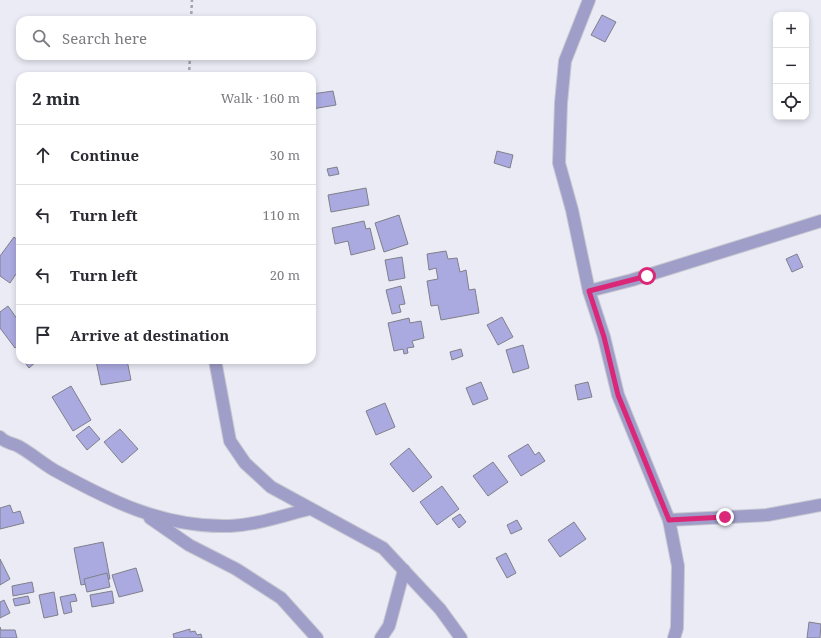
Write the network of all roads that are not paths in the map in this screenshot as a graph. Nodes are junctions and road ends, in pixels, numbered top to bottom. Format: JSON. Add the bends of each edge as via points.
{"nodes":[{"id":1,"x":589,"y":0,"type":"edge"},
{"id":2,"x":821,"y":220,"type":"edge"},
{"id":3,"x":589,"y":291,"type":"junction"},
{"id":4,"x":216,"y":364,"type":"edge"},
{"id":5,"x":1,"y":440,"type":"edge"},
{"id":6,"x":821,"y":505,"type":"edge"},
{"id":7,"x":310,"y":509,"type":"junction"},
{"id":8,"x":146,"y":515,"type":"junction"},
{"id":9,"x":669,"y":520,"type":"junction"},
{"id":10,"x":404,"y":570,"type":"junction"},
{"id":11,"x":317,"y":638,"type":"edge"},
{"id":12,"x":381,"y":638,"type":"edge"},
{"id":13,"x":461,"y":638,"type":"edge"},
{"id":14,"x":674,"y":638,"type":"edge"}],
"edges":[{"from":1,"to":3,"type":"street","via":[[565,61],[559,163]]},
{"from":2,"to":3,"type":"street","via":[[640,278]]},
{"from":3,"to":9,"type":"street","via":[[604,337],[618,395]]},
{"from":4,"to":7,"type":"street","via":[[230,441],[245,463],[271,487]]},
{"from":5,"to":8,"type":"street","via":[[18,446],[40,462],[81,485]]},
{"from":6,"to":9,"type":"street","via":[[767,515]]},
{"from":7,"to":8,"type":"street","via":[[231,526],[200,525]]},
{"from":7,"to":10,"type":"street","via":[[383,548]]},
{"from":8,"to":11,"type":"street","via":[[189,545],[236,569],[281,598]]},
{"from":9,"to":14,"type":"street","via":[[678,566],[677,628]]},
{"from":10,"to":12,"type":"street","via":[[389,626]]},
{"from":10,"to":13,"type":"street","via":[[440,609]]}]}
